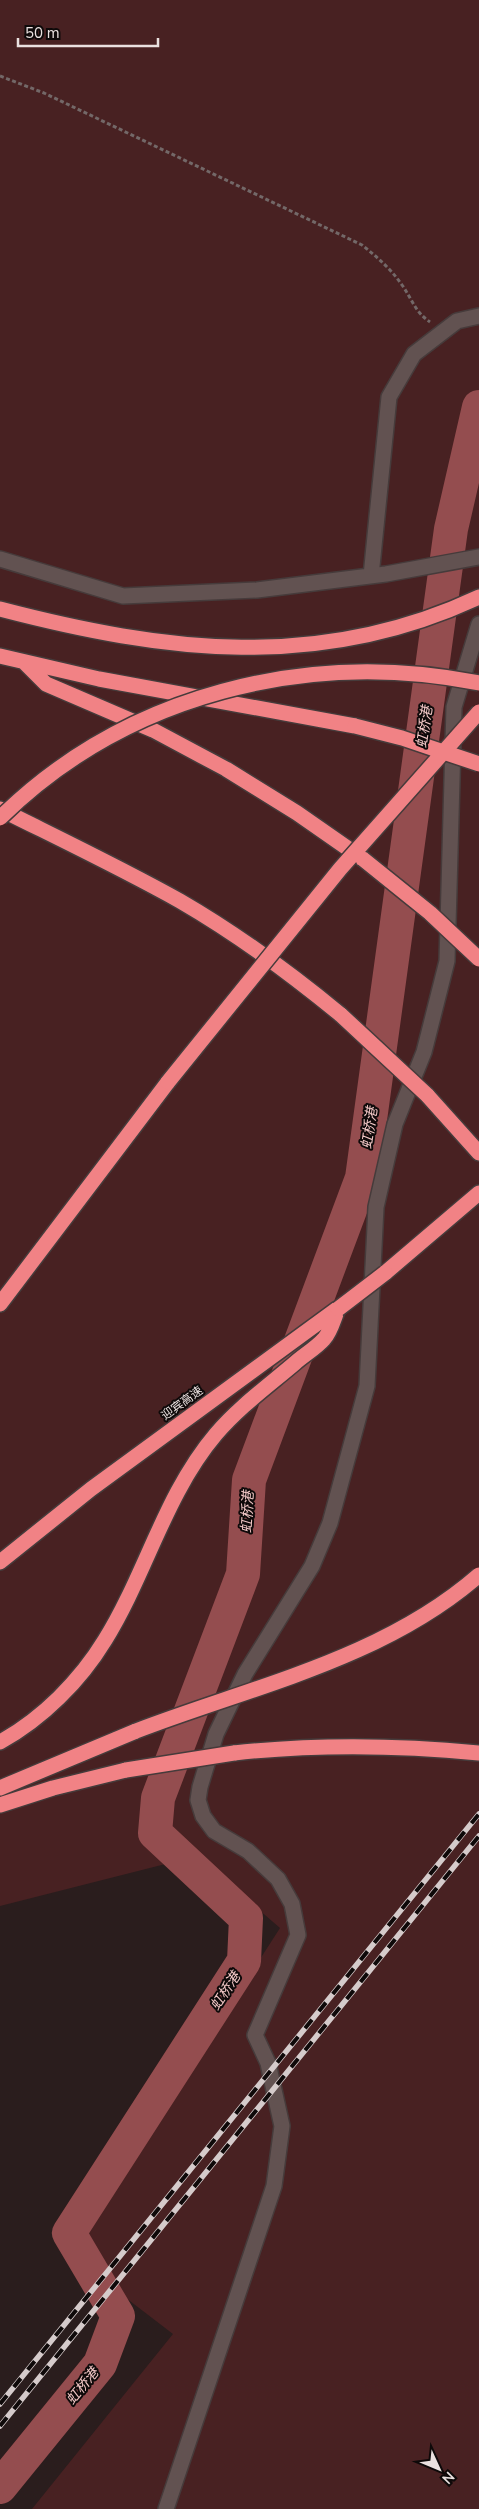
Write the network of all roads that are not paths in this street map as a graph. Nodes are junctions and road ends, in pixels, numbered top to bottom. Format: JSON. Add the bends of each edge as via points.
{"nodes":[{"id":1,"x":479,"y":316,"type":"edge"},
{"id":2,"x":479,"y":557,"type":"edge"},
{"id":3,"x":0,"y":559,"type":"edge"},
{"id":4,"x":371,"y":576,"type":"junction"},
{"id":5,"x":479,"y":597,"type":"edge"},
{"id":6,"x":0,"y":609,"type":"edge"},
{"id":7,"x":479,"y":624,"type":"edge"},
{"id":8,"x":0,"y":656,"type":"edge"},
{"id":9,"x":24,"y":662,"type":"junction"},
{"id":10,"x":479,"y":683,"type":"edge"},
{"id":11,"x":479,"y":712,"type":"edge"},
{"id":12,"x":479,"y":764,"type":"edge"},
{"id":13,"x":0,"y":810,"type":"edge"},
{"id":14,"x":0,"y":818,"type":"edge"},
{"id":15,"x":479,"y":959,"type":"edge"},
{"id":16,"x":479,"y":1153,"type":"edge"},
{"id":17,"x":479,"y":1193,"type":"edge"},
{"id":18,"x":0,"y":1304,"type":"edge"},
{"id":19,"x":338,"y":1308,"type":"junction"},
{"id":20,"x":0,"y":1562,"type":"edge"},
{"id":21,"x":479,"y":1575,"type":"edge"},
{"id":22,"x":0,"y":1742,"type":"edge"},
{"id":23,"x":479,"y":1752,"type":"edge"},
{"id":24,"x":0,"y":1788,"type":"edge"},
{"id":25,"x":0,"y":1805,"type":"edge"},
{"id":26,"x":166,"y":2509,"type":"edge"}],
"edges":[{"from":1,"to":4,"type":"street","via":[[454,324],[414,354],[389,397]]},
{"from":2,"to":4,"type":"street"},
{"from":3,"to":4,"type":"street","via":[[123,596],[257,590]]},
{"from":5,"to":6,"type":"highway","via":[[433,616],[369,634],[303,646],[262,648],[195,647],[154,642]]},
{"from":7,"to":26,"type":"street","via":[[454,707],[447,961],[424,1052],[395,1124],[376,1207],[367,1386],[330,1523],[312,1566],[246,1674],[216,1734],[200,1786],[198,1800],[203,1816],[214,1831],[248,1851],[278,1878],[292,1904],[298,1935],[255,2035],[268,2063],[282,2126],[274,2186]]},
{"from":8,"to":9,"type":"highway"},
{"from":9,"to":12,"type":"highway","bridge":true,"via":[[355,726]]},
{"from":9,"to":15,"type":"highway","bridge":true,"via":[[46,684],[153,730],[298,812],[430,913]]},
{"from":10,"to":14,"type":"highway","bridge":true,"via":[[412,672],[336,671],[227,689],[158,713],[93,747],[33,789]]},
{"from":11,"to":18,"type":"highway","bridge":true,"via":[[340,870],[168,1082]]},
{"from":13,"to":16,"type":"highway","bridge":true,"via":[[135,876],[270,960],[341,1015],[427,1096]]},
{"from":17,"to":19,"type":"highway","name":"迎宾高速","bridge":true},
{"from":19,"to":20,"type":"highway","name":"迎宾高速","via":[[91,1489]]},
{"from":19,"to":22,"type":"highway","via":[[325,1338],[246,1404],[203,1451],[158,1530],[119,1614],[88,1664],[49,1706]]},
{"from":21,"to":24,"type":"highway","bridge":true,"via":[[436,1609],[378,1642],[136,1730]]},
{"from":23,"to":25,"type":"highway","bridge":true,"via":[[320,1746],[234,1753],[126,1770]]}]}
